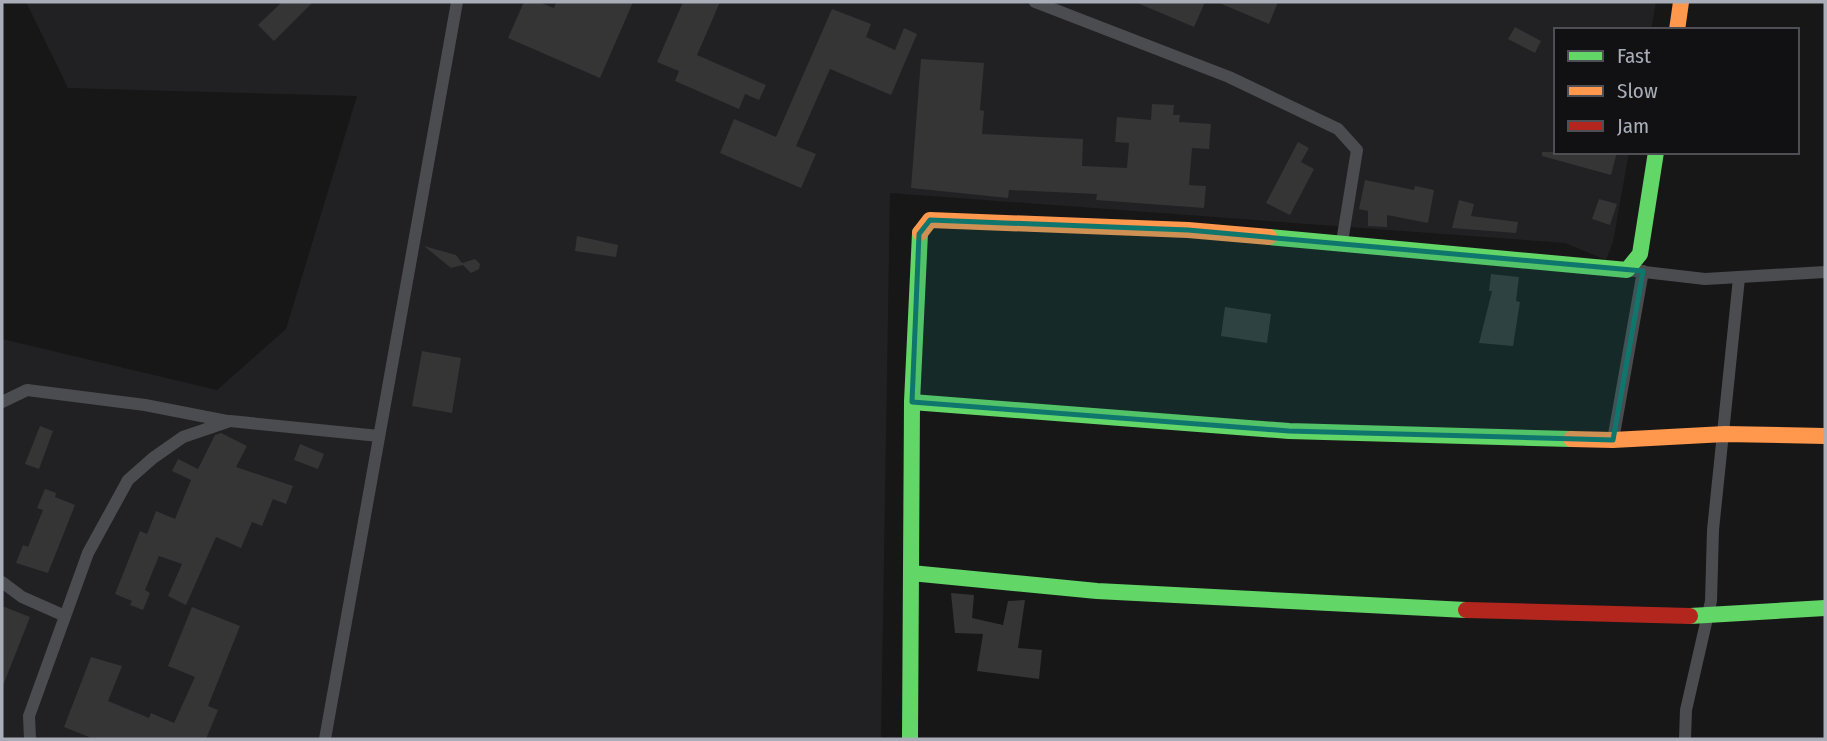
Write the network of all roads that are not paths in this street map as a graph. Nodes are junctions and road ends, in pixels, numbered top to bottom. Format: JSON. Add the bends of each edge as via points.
{"nodes":[{"id":1,"x":457,"y":2,"type":"edge"},
{"id":2,"x":1035,"y":2,"type":"edge"},
{"id":3,"x":1681,"y":2,"type":"edge"},
{"id":4,"x":1676,"y":28,"type":"edge"},
{"id":5,"x":1656,"y":154,"type":"edge"},
{"id":6,"x":1342,"y":242,"type":"junction"},
{"id":7,"x":1635,"y":271,"type":"junction"},
{"id":8,"x":1825,"y":272,"type":"edge"},
{"id":9,"x":1739,"y":278,"type":"junction"},
{"id":10,"x":2,"y":402,"type":"edge"},
{"id":11,"x":912,"y":402,"type":"junction"},
{"id":12,"x":230,"y":421,"type":"junction"},
{"id":13,"x":1725,"y":434,"type":"junction"},
{"id":14,"x":379,"y":436,"type":"junction"},
{"id":15,"x":1825,"y":436,"type":"edge"},
{"id":16,"x":1613,"y":439,"type":"junction"},
{"id":17,"x":911,"y":573,"type":"junction"},
{"id":18,"x":2,"y":582,"type":"edge"},
{"id":19,"x":1825,"y":608,"type":"edge"},
{"id":20,"x":65,"y":616,"type":"junction"},
{"id":21,"x":1709,"y":616,"type":"junction"},
{"id":22,"x":30,"y":739,"type":"edge"},
{"id":23,"x":325,"y":739,"type":"edge"},
{"id":24,"x":911,"y":739,"type":"edge"},
{"id":25,"x":1685,"y":739,"type":"edge"}],
"edges":[{"from":1,"to":14,"type":"street"},
{"from":2,"to":6,"type":"street","via":[[1228,78],[1338,129],[1357,150]]},
{"from":3,"to":4,"type":"street"},
{"from":5,"to":7,"type":"street"},
{"from":6,"to":7,"type":"street"},
{"from":6,"to":11,"type":"street","via":[[1188,230],[930,220],[919,234]]},
{"from":7,"to":9,"type":"street"},
{"from":7,"to":16,"type":"street"},
{"from":8,"to":9,"type":"street"},
{"from":9,"to":13,"type":"street"},
{"from":10,"to":12,"type":"street","via":[[27,390]]},
{"from":11,"to":16,"type":"street","via":[[1290,431]]},
{"from":11,"to":17,"type":"street"},
{"from":12,"to":14,"type":"street"},
{"from":12,"to":20,"type":"street","via":[[183,437],[128,480],[88,553]]},
{"from":13,"to":15,"type":"street"},
{"from":13,"to":16,"type":"street"},
{"from":13,"to":21,"type":"street","via":[[1713,530]]},
{"from":14,"to":23,"type":"street"},
{"from":17,"to":21,"type":"street","via":[[1097,591],[1371,608]]},
{"from":17,"to":24,"type":"street"},
{"from":18,"to":20,"type":"street","via":[[22,597]]},
{"from":19,"to":21,"type":"street"},
{"from":20,"to":22,"type":"street","via":[[29,716]]},
{"from":21,"to":25,"type":"street","via":[[1686,710]]}]}
